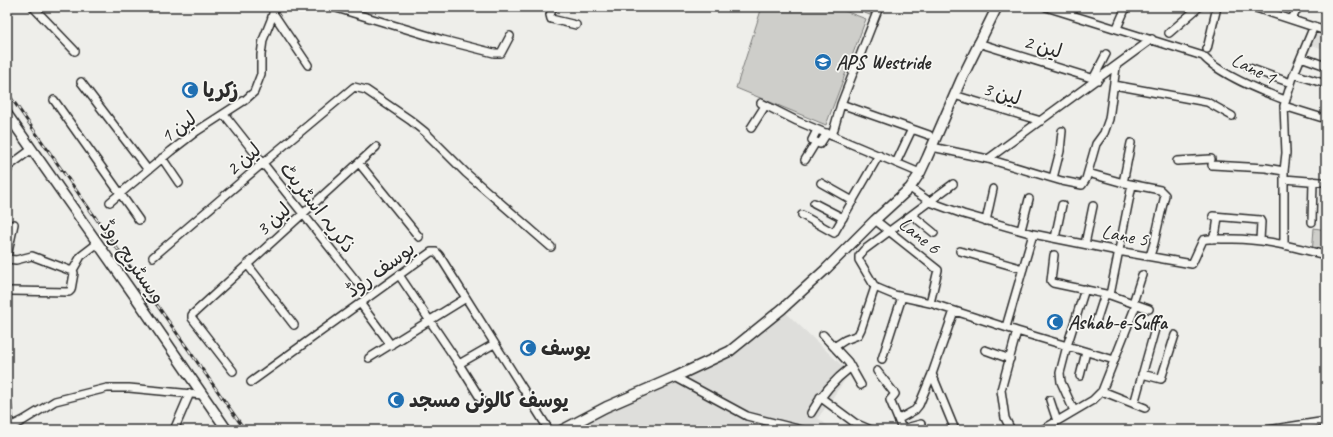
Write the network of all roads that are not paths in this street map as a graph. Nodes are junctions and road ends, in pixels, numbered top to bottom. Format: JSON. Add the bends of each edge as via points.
{"nodes":[{"id":1,"x":33,"y":7,"type":"edge"},
{"id":2,"x":333,"y":7,"type":"edge"},
{"id":3,"x":553,"y":7,"type":"edge"},
{"id":4,"x":879,"y":7,"type":"edge"},
{"id":5,"x":997,"y":7,"type":"edge"},
{"id":6,"x":1046,"y":7,"type":"edge"},
{"id":7,"x":1126,"y":7,"type":"edge"},
{"id":8,"x":1199,"y":7,"type":"edge"},
{"id":9,"x":1217,"y":7,"type":"edge"},
{"id":10,"x":1253,"y":7,"type":"edge"},
{"id":11,"x":1298,"y":7,"type":"edge"},
{"id":12,"x":274,"y":10,"type":"edge"},
{"id":13,"x":1292,"y":19,"type":"junction"},
{"id":14,"x":576,"y":25,"type":"dead end"},
{"id":15,"x":1314,"y":26,"type":"junction"},
{"id":16,"x":1117,"y":28,"type":"junction"},
{"id":17,"x":1326,"y":30,"type":"edge"},
{"id":18,"x":1168,"y":33,"type":"dead end"},
{"id":19,"x":510,"y":36,"type":"dead end"},
{"id":20,"x":1152,"y":39,"type":"junction"},
{"id":21,"x":978,"y":43,"type":"junction"},
{"id":22,"x":1207,"y":49,"type":"dead end"},
{"id":23,"x":75,"y":51,"type":"dead end"},
{"id":24,"x":1106,"y":54,"type":"dead end"},
{"id":25,"x":1301,"y":57,"type":"junction"},
{"id":26,"x":308,"y":65,"type":"dead end"},
{"id":27,"x":1326,"y":66,"type":"edge"},
{"id":28,"x":1116,"y":67,"type":"junction"},
{"id":29,"x":1249,"y":68,"type":"dead end"},
{"id":30,"x":1294,"y":74,"type":"junction"},
{"id":31,"x":1096,"y":79,"type":"junction"},
{"id":32,"x":82,"y":82,"type":"dead end"},
{"id":33,"x":1291,"y":83,"type":"junction"},
{"id":34,"x":1326,"y":84,"type":"edge"},
{"id":35,"x":1114,"y":85,"type":"junction"},
{"id":36,"x":954,"y":94,"type":"junction"},
{"id":37,"x":54,"y":100,"type":"dead end"},
{"id":38,"x":1285,"y":103,"type":"junction"},
{"id":39,"x":841,"y":104,"type":"junction"},
{"id":40,"x":7,"y":114,"type":"edge"},
{"id":41,"x":224,"y":114,"type":"junction"},
{"id":42,"x":1232,"y":116,"type":"dead end"},
{"id":43,"x":1326,"y":119,"type":"edge"},
{"id":44,"x":1041,"y":121,"type":"junction"},
{"id":45,"x":751,"y":128,"type":"dead end"},
{"id":46,"x":912,"y":129,"type":"junction"},
{"id":47,"x":818,"y":130,"type":"junction"},
{"id":48,"x":1062,"y":132,"type":"dead end"},
{"id":49,"x":830,"y":135,"type":"junction"},
{"id":50,"x":929,"y":135,"type":"dead end"},
{"id":51,"x":816,"y":142,"type":"junction"},
{"id":52,"x":1131,"y":143,"type":"dead end"},
{"id":53,"x":376,"y":147,"type":"dead end"},
{"id":54,"x":932,"y":147,"type":"junction"},
{"id":55,"x":32,"y":149,"type":"junction"},
{"id":56,"x":879,"y":155,"type":"junction"},
{"id":57,"x":162,"y":158,"type":"junction"},
{"id":58,"x":988,"y":159,"type":"junction"},
{"id":59,"x":805,"y":160,"type":"dead end"},
{"id":60,"x":1177,"y":161,"type":"dead end"},
{"id":61,"x":263,"y":163,"type":"junction"},
{"id":62,"x":358,"y":163,"type":"junction"},
{"id":63,"x":896,"y":163,"type":"junction"},
{"id":64,"x":148,"y":170,"type":"junction"},
{"id":65,"x":1284,"y":171,"type":"junction"},
{"id":66,"x":7,"y":172,"type":"edge"},
{"id":67,"x":920,"y":172,"type":"junction"},
{"id":68,"x":1088,"y":173,"type":"junction"},
{"id":69,"x":1053,"y":178,"type":"junction"},
{"id":70,"x":1284,"y":179,"type":"junction"},
{"id":71,"x":179,"y":182,"type":"dead end"},
{"id":72,"x":1313,"y":182,"type":"junction"},
{"id":73,"x":1321,"y":182,"type":"dead end"},
{"id":74,"x":821,"y":183,"type":"dead end"},
{"id":75,"x":1122,"y":183,"type":"junction"},
{"id":76,"x":953,"y":184,"type":"dead end"},
{"id":77,"x":1132,"y":185,"type":"junction"},
{"id":78,"x":910,"y":188,"type":"junction"},
{"id":79,"x":993,"y":190,"type":"dead end"},
{"id":80,"x":120,"y":194,"type":"junction"},
{"id":81,"x":1029,"y":199,"type":"dead end"},
{"id":82,"x":853,"y":201,"type":"junction"},
{"id":83,"x":110,"y":202,"type":"dead end"},
{"id":84,"x":930,"y":202,"type":"junction"},
{"id":85,"x":814,"y":203,"type":"dead end"},
{"id":86,"x":1062,"y":205,"type":"dead end"},
{"id":87,"x":1093,"y":206,"type":"dead end"},
{"id":88,"x":303,"y":214,"type":"junction"},
{"id":89,"x":802,"y":215,"type":"dead end"},
{"id":90,"x":912,"y":215,"type":"junction"},
{"id":91,"x":843,"y":218,"type":"junction"},
{"id":92,"x":139,"y":220,"type":"dead end"},
{"id":93,"x":875,"y":220,"type":"junction"},
{"id":94,"x":986,"y":221,"type":"junction"},
{"id":95,"x":1312,"y":222,"type":"dead end"},
{"id":96,"x":14,"y":224,"type":"dead end"},
{"id":97,"x":889,"y":230,"type":"junction"},
{"id":98,"x":1021,"y":230,"type":"junction"},
{"id":99,"x":934,"y":233,"type":"dead end"},
{"id":100,"x":1033,"y":234,"type":"junction"},
{"id":101,"x":419,"y":237,"type":"dead end"},
{"id":102,"x":1055,"y":238,"type":"junction"},
{"id":103,"x":1212,"y":239,"type":"junction"},
{"id":104,"x":1260,"y":240,"type":"junction"},
{"id":105,"x":98,"y":243,"type":"junction"},
{"id":106,"x":1085,"y":244,"type":"junction"},
{"id":107,"x":1284,"y":244,"type":"junction"},
{"id":108,"x":551,"y":247,"type":"dead end"},
{"id":109,"x":960,"y":251,"type":"dead end"},
{"id":110,"x":1118,"y":251,"type":"junction"},
{"id":111,"x":1054,"y":255,"type":"dead end"},
{"id":112,"x":1326,"y":255,"type":"edge"},
{"id":113,"x":1150,"y":256,"type":"junction"},
{"id":114,"x":153,"y":257,"type":"dead end"},
{"id":115,"x":7,"y":258,"type":"edge"},
{"id":116,"x":247,"y":264,"type":"junction"},
{"id":117,"x":1023,"y":269,"type":"junction"},
{"id":118,"x":73,"y":270,"type":"junction"},
{"id":119,"x":399,"y":275,"type":"junction"},
{"id":120,"x":1142,"y":275,"type":"dead end"},
{"id":121,"x":357,"y":282,"type":"dead end"},
{"id":122,"x":875,"y":287,"type":"junction"},
{"id":123,"x":1085,"y":289,"type":"junction"},
{"id":124,"x":11,"y":291,"type":"dead end"},
{"id":125,"x":1108,"y":295,"type":"junction"},
{"id":126,"x":902,"y":297,"type":"junction"},
{"id":127,"x":466,"y":298,"type":"junction"},
{"id":128,"x":360,"y":303,"type":"junction"},
{"id":129,"x":930,"y":303,"type":"junction"},
{"id":130,"x":1134,"y":304,"type":"junction"},
{"id":131,"x":1149,"y":310,"type":"dead end"},
{"id":132,"x":954,"y":311,"type":"junction"},
{"id":133,"x":430,"y":321,"type":"junction"},
{"id":134,"x":1096,"y":322,"type":"dead end"},
{"id":135,"x":294,"y":325,"type":"dead end"},
{"id":136,"x":1006,"y":327,"type":"junction"},
{"id":137,"x":1155,"y":329,"type":"dead end"},
{"id":138,"x":1017,"y":331,"type":"junction"},
{"id":139,"x":823,"y":335,"type":"dead end"},
{"id":140,"x":1175,"y":335,"type":"dead end"},
{"id":141,"x":494,"y":344,"type":"junction"},
{"id":142,"x":391,"y":345,"type":"junction"},
{"id":143,"x":1067,"y":346,"type":"junction"},
{"id":144,"x":834,"y":347,"type":"junction"},
{"id":145,"x":984,"y":350,"type":"dead end"},
{"id":146,"x":1086,"y":352,"type":"junction"},
{"id":147,"x":369,"y":358,"type":"dead end"},
{"id":148,"x":882,"y":359,"type":"dead end"},
{"id":149,"x":1010,"y":359,"type":"junction"},
{"id":150,"x":1114,"y":360,"type":"junction"},
{"id":151,"x":459,"y":364,"type":"junction"},
{"id":152,"x":851,"y":367,"type":"junction"},
{"id":153,"x":233,"y":371,"type":"dead end"},
{"id":154,"x":877,"y":371,"type":"dead end"},
{"id":155,"x":932,"y":374,"type":"junction"},
{"id":156,"x":1142,"y":374,"type":"junction"},
{"id":157,"x":1080,"y":376,"type":"dead end"},
{"id":158,"x":675,"y":377,"type":"junction"},
{"id":159,"x":251,"y":382,"type":"dead end"},
{"id":160,"x":861,"y":385,"type":"dead end"},
{"id":161,"x":1102,"y":391,"type":"junction"},
{"id":162,"x":190,"y":393,"type":"junction"},
{"id":163,"x":203,"y":395,"type":"junction"},
{"id":164,"x":820,"y":397,"type":"junction"},
{"id":165,"x":1050,"y":400,"type":"dead end"},
{"id":166,"x":482,"y":402,"type":"dead end"},
{"id":167,"x":7,"y":403,"type":"edge"},
{"id":168,"x":1134,"y":404,"type":"junction"},
{"id":169,"x":1145,"y":408,"type":"dead end"},
{"id":170,"x":1074,"y":411,"type":"junction"},
{"id":171,"x":811,"y":413,"type":"dead end"},
{"id":172,"x":899,"y":419,"type":"junction"},
{"id":173,"x":1057,"y":421,"type":"junction"},
{"id":174,"x":1326,"y":421,"type":"edge"},
{"id":175,"x":769,"y":422,"type":"junction"},
{"id":176,"x":921,"y":424,"type":"dead end"},
{"id":177,"x":854,"y":427,"type":"edge"},
{"id":178,"x":10,"y":428,"type":"edge"},
{"id":179,"x":784,"y":428,"type":"edge"},
{"id":180,"x":1279,"y":429,"type":"edge"},
{"id":181,"x":174,"y":430,"type":"edge"},
{"id":182,"x":227,"y":430,"type":"edge"},
{"id":183,"x":549,"y":430,"type":"edge"},
{"id":184,"x":562,"y":430,"type":"edge"},
{"id":185,"x":770,"y":430,"type":"edge"},
{"id":186,"x":802,"y":430,"type":"edge"},
{"id":187,"x":871,"y":430,"type":"edge"},
{"id":188,"x":955,"y":430,"type":"edge"},
{"id":189,"x":1011,"y":430,"type":"edge"},
{"id":190,"x":1042,"y":430,"type":"edge"},
{"id":191,"x":1268,"y":430,"type":"edge"}],
"edges":[{"from":1,"to":23,"type":"street"},
{"from":2,"to":19,"type":"street","via":[[494,53],[501,53]]},
{"from":3,"to":14,"type":"street","via":[[551,19]]},
{"from":4,"to":39,"type":"street"},
{"from":5,"to":21,"type":"main road"},
{"from":6,"to":16,"type":"street"},
{"from":7,"to":16,"type":"street"},
{"from":8,"to":18,"type":"street"},
{"from":9,"to":22,"type":"street"},
{"from":10,"to":13,"type":"street"},
{"from":11,"to":13,"type":"street"},
{"from":12,"to":26,"type":"street"},
{"from":12,"to":41,"type":"street","name":"لین 1","via":[[263,40],[261,74],[254,92]]},
{"from":13,"to":15,"type":"street"},
{"from":15,"to":17,"type":"street"},
{"from":15,"to":25,"type":"street"},
{"from":16,"to":20,"type":"street"},
{"from":20,"to":28,"type":"street"},
{"from":20,"to":38,"type":"street","name":"Lane 1","via":[[1203,56],[1209,63]]},
{"from":21,"to":31,"type":"street","name":"لین 2"},
{"from":21,"to":36,"type":"main road"},
{"from":24,"to":31,"type":"street"},
{"from":25,"to":27,"type":"street"},
{"from":25,"to":30,"type":"street"},
{"from":28,"to":31,"type":"street"},
{"from":28,"to":35,"type":"street"},
{"from":29,"to":33,"type":"street"},
{"from":30,"to":33,"type":"street"},
{"from":30,"to":34,"type":"street"},
{"from":31,"to":44,"type":"street"},
{"from":32,"to":64,"type":"street"},
{"from":33,"to":38,"type":"street"},
{"from":35,"to":42,"type":"street","via":[[1207,102]]},
{"from":35,"to":68,"type":"street","via":[[1109,119],[1104,133],[1096,144]]},
{"from":36,"to":44,"type":"street","name":"لین 3"},
{"from":36,"to":54,"type":"main road"},
{"from":37,"to":80,"type":"street"},
{"from":38,"to":43,"type":"street","name":"Lane 1"},
{"from":38,"to":65,"type":"street"},
{"from":39,"to":46,"type":"street"},
{"from":39,"to":49,"type":"street"},
{"from":40,"to":55,"type":"main road","name":"ویسٹریج روڈ"},
{"from":41,"to":57,"type":"street","name":"لین 1"},
{"from":41,"to":61,"type":"street","name":"ذکریہ اسٹریٹ"},
{"from":44,"to":58,"type":"street"},
{"from":45,"to":47,"type":"street","via":[[763,104]]},
{"from":46,"to":50,"type":"street"},
{"from":46,"to":63,"type":"street"},
{"from":47,"to":49,"type":"street"},
{"from":47,"to":51,"type":"street","via":[[812,140]]},
{"from":48,"to":69,"type":"street"},
{"from":49,"to":51,"type":"street","via":[[820,144]]},
{"from":49,"to":56,"type":"street"},
{"from":51,"to":59,"type":"street"},
{"from":52,"to":75,"type":"street"},
{"from":53,"to":62,"type":"street","name":"لین 3"},
{"from":54,"to":58,"type":"street"},
{"from":54,"to":67,"type":"main road"},
{"from":55,"to":66,"type":"street","via":[[10,166]]},
{"from":55,"to":105,"type":"main road","name":"ویسٹریج روڈ"},
{"from":56,"to":63,"type":"street"},
{"from":56,"to":82,"type":"street"},
{"from":57,"to":64,"type":"street","name":"لین 1"},
{"from":57,"to":71,"type":"street"},
{"from":58,"to":69,"type":"street"},
{"from":60,"to":65,"type":"street","via":[[1211,162]]},
{"from":61,"to":88,"type":"street","name":"ذکریہ اسٹریٹ"},
{"from":61,"to":108,"type":"street","name":"لین 2","via":[[354,88],[366,90],[425,132],[466,173]]},
{"from":61,"to":114,"type":"street","name":"لین 2"},
{"from":62,"to":88,"type":"street","name":"لین 3"},
{"from":62,"to":101,"type":"street"},
{"from":63,"to":67,"type":"street"},
{"from":64,"to":80,"type":"street","name":"لین 1"},
{"from":65,"to":70,"type":"street"},
{"from":67,"to":78,"type":"main road"},
{"from":68,"to":69,"type":"street","via":[[1082,185]]},
{"from":68,"to":75,"type":"street"},
{"from":70,"to":72,"type":"street"},
{"from":70,"to":107,"type":"street"},
{"from":72,"to":73,"type":"street"},
{"from":72,"to":95,"type":"street"},
{"from":74,"to":82,"type":"street"},
{"from":75,"to":77,"type":"street"},
{"from":76,"to":84,"type":"street"},
{"from":77,"to":110,"type":"street"},
{"from":77,"to":113,"type":"street","via":[[1160,190],[1165,195]]},
{"from":78,"to":84,"type":"street","name":"Lane 5"},
{"from":78,"to":93,"type":"main road"},
{"from":79,"to":94,"type":"street"},
{"from":80,"to":83,"type":"street","name":"لین 1"},
{"from":80,"to":92,"type":"street"},
{"from":81,"to":98,"type":"street"},
{"from":82,"to":91,"type":"street"},
{"from":84,"to":90,"type":"street"},
{"from":84,"to":94,"type":"street","name":"Lane 5"},
{"from":85,"to":91,"type":"street"},
{"from":86,"to":102,"type":"street"},
{"from":87,"to":106,"type":"street"},
{"from":88,"to":116,"type":"street","name":"لین 3"},
{"from":88,"to":121,"type":"street","name":"ذکریہ اسٹریٹ"},
{"from":89,"to":91,"type":"street","via":[[834,233]]},
{"from":90,"to":97,"type":"street"},
{"from":90,"to":99,"type":"street"},
{"from":93,"to":97,"type":"street","name":"Lane 6"},
{"from":93,"to":158,"type":"main road","via":[[826,270],[730,351]]},
{"from":94,"to":98,"type":"street","name":"Lane 5"},
{"from":96,"to":115,"type":"street"},
{"from":97,"to":122,"type":"street","via":[[859,256]]},
{"from":97,"to":129,"type":"street","name":"Lane 6","via":[[938,270]]},
{"from":98,"to":100,"type":"street","name":"Lane 5"},
{"from":100,"to":102,"type":"street","name":"Lane 5"},
{"from":100,"to":117,"type":"street"},
{"from":102,"to":106,"type":"street","name":"Lane 5"},
{"from":103,"to":104,"type":"street"},
{"from":103,"to":104,"type":"street","via":[[1216,231],[1215,216],[1260,220]]},
{"from":103,"to":113,"type":"street","name":"Lane 5","via":[[1203,240],[1192,264]]},
{"from":104,"to":107,"type":"street"},
{"from":105,"to":118,"type":"street","via":[[80,256]]},
{"from":105,"to":163,"type":"main road","name":"ویسٹریج روڈ"},
{"from":106,"to":110,"type":"street","name":"Lane 5"},
{"from":107,"to":112,"type":"street"},
{"from":109,"to":117,"type":"street"},
{"from":110,"to":113,"type":"street","name":"Lane 5"},
{"from":110,"to":125,"type":"street"},
{"from":111,"to":123,"type":"street","via":[[1051,281]]},
{"from":115,"to":118,"type":"street","via":[[16,260],[32,256]]},
{"from":116,"to":135,"type":"street"},
{"from":116,"to":153,"type":"street","name":"لین 3","via":[[192,315]]},
{"from":117,"to":136,"type":"street"},
{"from":118,"to":124,"type":"street","via":[[69,292]]},
{"from":119,"to":127,"type":"street","name":"یوسف روڈ","via":[[431,252],[436,252]]},
{"from":119,"to":128,"type":"street","name":"یوسف روڈ"},
{"from":119,"to":133,"type":"street"},
{"from":120,"to":130,"type":"street"},
{"from":122,"to":126,"type":"street"},
{"from":122,"to":144,"type":"street","via":[[858,335]]},
{"from":123,"to":125,"type":"street"},
{"from":123,"to":143,"type":"street"},
{"from":125,"to":130,"type":"street"},
{"from":125,"to":134,"type":"street"},
{"from":126,"to":129,"type":"street"},
{"from":126,"to":148,"type":"street"},
{"from":127,"to":133,"type":"street"},
{"from":127,"to":141,"type":"street","name":"یوسف روڈ"},
{"from":128,"to":142,"type":"street"},
{"from":128,"to":159,"type":"street","name":"یوسف روڈ"},
{"from":129,"to":132,"type":"street"},
{"from":130,"to":131,"type":"street"},
{"from":130,"to":150,"type":"street"},
{"from":132,"to":136,"type":"street"},
{"from":132,"to":155,"type":"street"},
{"from":133,"to":142,"type":"street"},
{"from":133,"to":151,"type":"street"},
{"from":136,"to":138,"type":"street"},
{"from":137,"to":156,"type":"street"},
{"from":138,"to":143,"type":"street"},
{"from":138,"to":149,"type":"street"},
{"from":139,"to":144,"type":"street"},
{"from":140,"to":156,"type":"street","via":[[1161,379]]},
{"from":141,"to":151,"type":"street"},
{"from":141,"to":183,"type":"street","name":"یوسف روڈ"},
{"from":142,"to":147,"type":"street"},
{"from":143,"to":146,"type":"street"},
{"from":143,"to":170,"type":"street","via":[[1060,373],[1061,382]]},
{"from":144,"to":152,"type":"street"},
{"from":145,"to":149,"type":"street"},
{"from":146,"to":150,"type":"street"},
{"from":146,"to":157,"type":"street"},
{"from":149,"to":189,"type":"street","via":[[1001,390],[1005,418]]},
{"from":150,"to":161,"type":"street"},
{"from":151,"to":166,"type":"street"},
{"from":152,"to":160,"type":"street"},
{"from":152,"to":164,"type":"street"},
{"from":154,"to":172,"type":"street","via":[[895,394],[890,400]]},
{"from":155,"to":172,"type":"street","via":[[919,405]]},
{"from":155,"to":188,"type":"street"},
{"from":156,"to":168,"type":"street"},
{"from":158,"to":175,"type":"street","via":[[747,416]]},
{"from":158,"to":184,"type":"main road","via":[[606,407]]},
{"from":161,"to":168,"type":"street"},
{"from":161,"to":170,"type":"street","via":[[1093,400]]},
{"from":162,"to":163,"type":"street"},
{"from":162,"to":178,"type":"street","via":[[107,388],[55,401]]},
{"from":162,"to":181,"type":"street"},
{"from":163,"to":182,"type":"main road","name":"ویسٹریج روڈ"},
{"from":164,"to":171,"type":"street"},
{"from":164,"to":177,"type":"street"},
{"from":165,"to":173,"type":"street"},
{"from":167,"to":178,"type":"street"},
{"from":168,"to":169,"type":"street"},
{"from":170,"to":173,"type":"street"},
{"from":172,"to":176,"type":"street","via":[[901,428],[904,429]]},
{"from":173,"to":190,"type":"street"},
{"from":174,"to":180,"type":"street"},
{"from":175,"to":179,"type":"street"},
{"from":175,"to":185,"type":"street"},
{"from":177,"to":187,"type":"street"},
{"from":179,"to":186,"type":"street"},
{"from":180,"to":191,"type":"street"}]}
